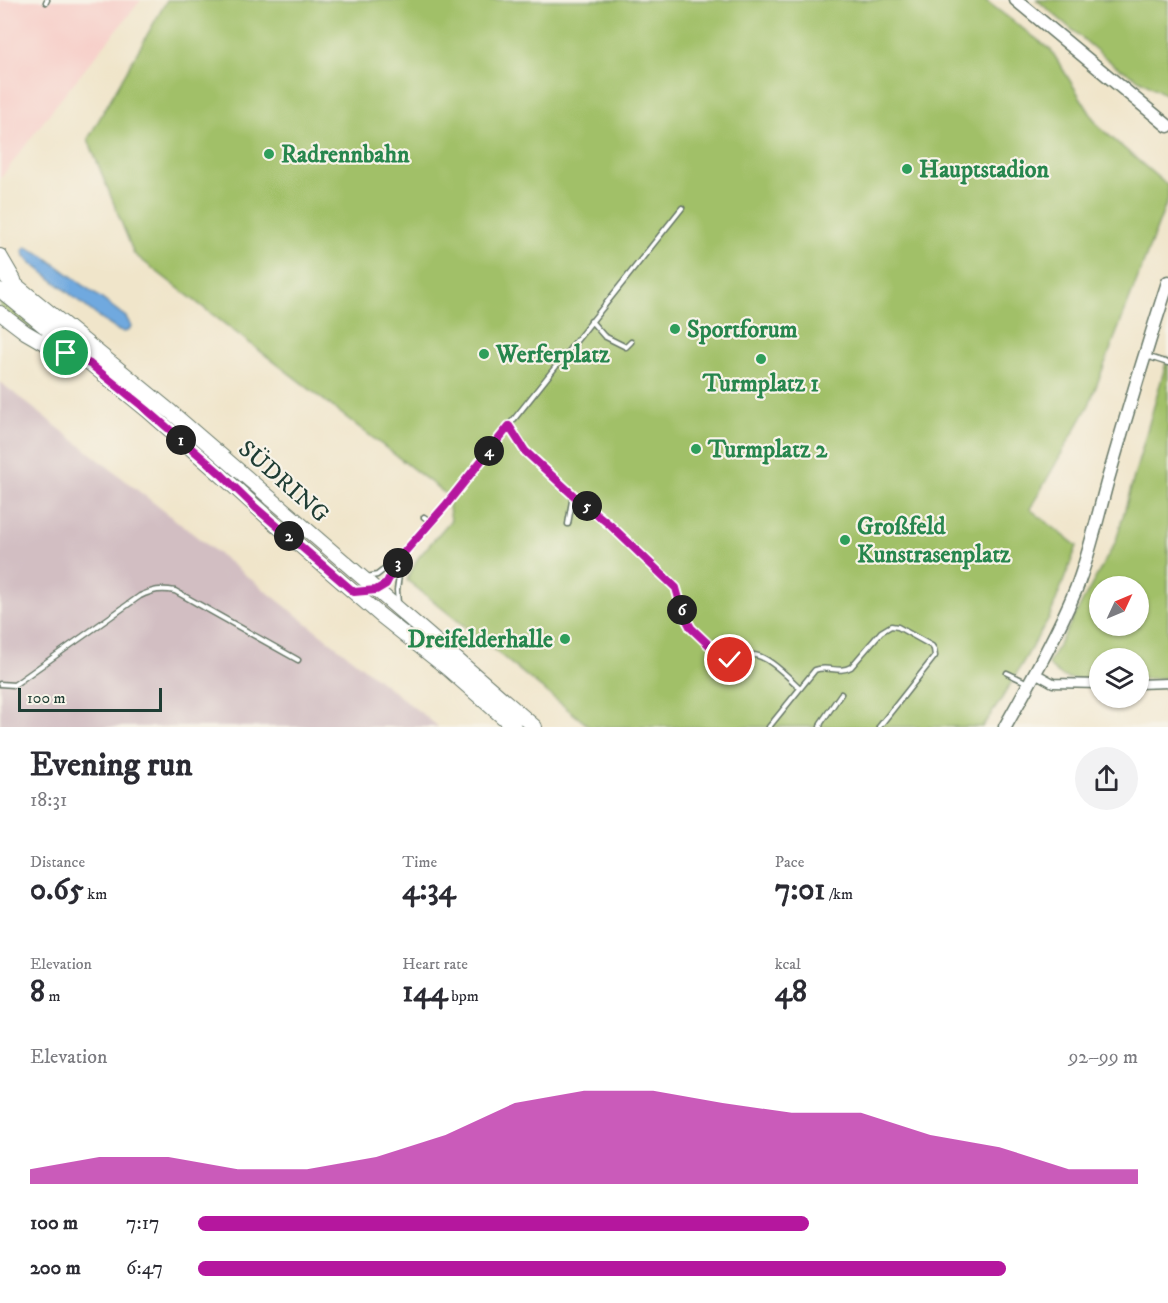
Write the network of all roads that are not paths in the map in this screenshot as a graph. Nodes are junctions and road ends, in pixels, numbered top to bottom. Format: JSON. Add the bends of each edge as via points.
{"nodes":[{"id":1,"x":1016,"y":0,"type":"edge"},
{"id":2,"x":1168,"y":126,"type":"edge"},
{"id":3,"x":682,"y":208,"type":"dead end"},
{"id":4,"x":0,"y":256,"type":"edge"},
{"id":5,"x":0,"y":272,"type":"edge"},
{"id":6,"x":1168,"y":282,"type":"edge"},
{"id":7,"x":18,"y":287,"type":"junction"},
{"id":8,"x":0,"y":290,"type":"edge"},
{"id":9,"x":0,"y":313,"type":"edge"},
{"id":10,"x":591,"y":321,"type":"junction"},
{"id":11,"x":632,"y":342,"type":"dead end"},
{"id":12,"x":1145,"y":356,"type":"junction"},
{"id":13,"x":1168,"y":363,"type":"edge"},
{"id":14,"x":90,"y":364,"type":"junction"},
{"id":15,"x":509,"y":426,"type":"junction"},
{"id":16,"x":573,"y":495,"type":"junction"},
{"id":17,"x":424,"y":517,"type":"dead end"},
{"id":18,"x":431,"y":522,"type":"junction"},
{"id":19,"x":568,"y":524,"type":"dead end"},
{"id":20,"x":401,"y":556,"type":"junction"},
{"id":21,"x":360,"y":577,"type":"junction"},
{"id":22,"x":376,"y":590,"type":"junction"},
{"id":23,"x":354,"y":592,"type":"junction"},
{"id":24,"x":400,"y":611,"type":"junction"},
{"id":25,"x":298,"y":660,"type":"dead end"},
{"id":26,"x":1007,"y":673,"type":"dead end"},
{"id":27,"x":1032,"y":678,"type":"junction"},
{"id":28,"x":1168,"y":683,"type":"edge"},
{"id":29,"x":0,"y":684,"type":"edge"},
{"id":30,"x":1089,"y":684,"type":"edge"},
{"id":31,"x":1149,"y":684,"type":"edge"},
{"id":32,"x":800,"y":688,"type":"junction"},
{"id":33,"x":842,"y":694,"type":"dead end"},
{"id":34,"x":514,"y":727,"type":"edge"},
{"id":35,"x":535,"y":727,"type":"edge"},
{"id":36,"x":769,"y":727,"type":"edge"},
{"id":37,"x":820,"y":727,"type":"edge"},
{"id":38,"x":879,"y":727,"type":"edge"},
{"id":39,"x":1005,"y":727,"type":"edge"}],
"edges":[{"from":1,"to":2,"type":"main road"},
{"from":3,"to":10,"type":"lane"},
{"from":4,"to":7,"type":"main road"},
{"from":5,"to":7,"type":"main road","name":"SÜDRING"},
{"from":6,"to":12,"type":"main road"},
{"from":7,"to":21,"type":"main road","name":"SÜDRING","via":[[171,412]]},
{"from":8,"to":14,"type":"main road","name":"SÜDRING"},
{"from":9,"to":14,"type":"main road","via":[[44,343]]},
{"from":10,"to":11,"type":"lane","via":[[604,336],[626,347]]},
{"from":10,"to":15,"type":"lane"},
{"from":12,"to":13,"type":"lane"},
{"from":12,"to":27,"type":"main road","via":[[1077,586]]},
{"from":14,"to":23,"type":"main road","name":"SÜDRING"},
{"from":15,"to":16,"type":"lane","via":[[525,451]]},
{"from":15,"to":18,"type":"lane"},
{"from":16,"to":19,"type":"lane"},
{"from":16,"to":32,"type":"lane","via":[[676,588],[691,628],[725,660],[760,656]]},
{"from":17,"to":18,"type":"lane"},
{"from":18,"to":20,"type":"lane"},
{"from":20,"to":21,"type":"lane","via":[[377,575]]},
{"from":20,"to":22,"type":"lane","via":[[386,584]]},
{"from":20,"to":24,"type":"lane","via":[[397,590]]},
{"from":21,"to":22,"type":"main road","name":"SÜDRING"},
{"from":22,"to":23,"type":"lane"},
{"from":22,"to":24,"type":"main road","name":"SÜDRING"},
{"from":23,"to":34,"type":"main road","name":"SÜDRING"},
{"from":24,"to":35,"type":"main road","name":"SÜDRING"},
{"from":25,"to":29,"type":"lane","via":[[165,588],[141,596],[14,685]]},
{"from":26,"to":27,"type":"lane"},
{"from":27,"to":30,"type":"street"},
{"from":27,"to":39,"type":"main road"},
{"from":28,"to":31,"type":"street"},
{"from":32,"to":36,"type":"lane"},
{"from":32,"to":38,"type":"lane","via":[[820,668],[851,667],[886,628],[902,628],[932,646],[935,656]]},
{"from":33,"to":37,"type":"lane"}]}
